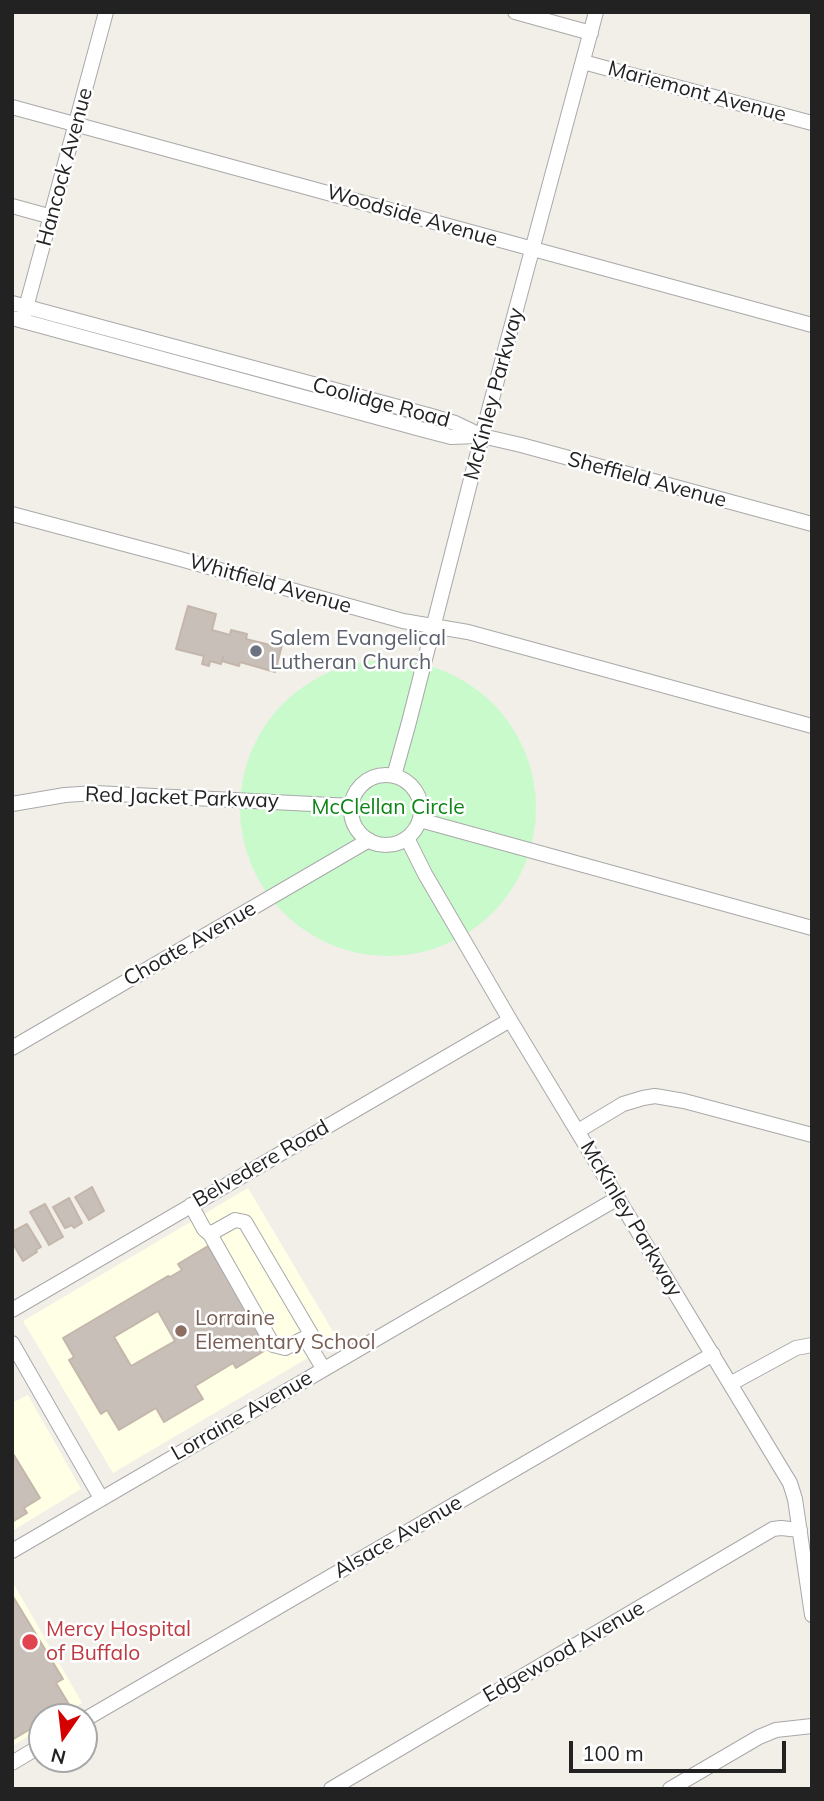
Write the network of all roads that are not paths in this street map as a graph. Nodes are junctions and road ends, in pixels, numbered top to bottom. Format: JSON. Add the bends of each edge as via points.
{"nodes":[{"id":1,"x":106,"y":12,"type":"edge"},
{"id":2,"x":515,"y":12,"type":"edge"},
{"id":3,"x":596,"y":12,"type":"edge"},
{"id":4,"x":591,"y":33,"type":"junction"},
{"id":5,"x":583,"y":62,"type":"junction"},
{"id":6,"x":12,"y":107,"type":"edge"},
{"id":7,"x":812,"y":122,"type":"edge"},
{"id":8,"x":76,"y":124,"type":"junction"},
{"id":9,"x":12,"y":206,"type":"edge"},
{"id":10,"x":52,"y":217,"type":"junction"},
{"id":11,"x":533,"y":250,"type":"junction"},
{"id":12,"x":18,"y":312,"type":"edge"},
{"id":13,"x":812,"y":325,"type":"edge"},
{"id":14,"x":482,"y":436,"type":"junction"},
{"id":15,"x":12,"y":514,"type":"edge"},
{"id":16,"x":812,"y":524,"type":"edge"},
{"id":17,"x":434,"y":626,"type":"junction"},
{"id":18,"x":812,"y":726,"type":"edge"},
{"id":19,"x":394,"y":776,"type":"junction"},
{"id":20,"x":12,"y":804,"type":"edge"},
{"id":21,"x":352,"y":806,"type":"junction"},
{"id":22,"x":420,"y":820,"type":"junction"},
{"id":23,"x":407,"y":838,"type":"junction"},
{"id":24,"x":369,"y":840,"type":"junction"},
{"id":25,"x":812,"y":928,"type":"edge"},
{"id":26,"x":510,"y":1020,"type":"junction"},
{"id":27,"x":12,"y":1048,"type":"edge"},
{"id":28,"x":578,"y":1131,"type":"junction"},
{"id":29,"x":812,"y":1135,"type":"edge"},
{"id":30,"x":618,"y":1198,"type":"junction"},
{"id":31,"x":191,"y":1205,"type":"junction"},
{"id":32,"x":211,"y":1234,"type":"junction"},
{"id":33,"x":12,"y":1310,"type":"edge"},
{"id":34,"x":305,"y":1338,"type":"junction"},
{"id":35,"x":12,"y":1343,"type":"edge"},
{"id":36,"x":812,"y":1345,"type":"edge"},
{"id":37,"x":713,"y":1354,"type":"junction"},
{"id":38,"x":323,"y":1368,"type":"junction"},
{"id":39,"x":730,"y":1384,"type":"junction"},
{"id":40,"x":101,"y":1498,"type":"junction"},
{"id":41,"x":804,"y":1536,"type":"edge"},
{"id":42,"x":12,"y":1550,"type":"edge"},
{"id":43,"x":812,"y":1615,"type":"edge"},
{"id":44,"x":98,"y":1712,"type":"edge"},
{"id":45,"x":812,"y":1726,"type":"edge"},
{"id":46,"x":28,"y":1753,"type":"edge"},
{"id":47,"x":12,"y":1763,"type":"edge"},
{"id":48,"x":331,"y":1789,"type":"edge"},
{"id":49,"x":670,"y":1789,"type":"edge"}],
"edges":[{"from":1,"to":8,"type":"street","name":"Hancock Avenue"},
{"from":2,"to":4,"type":"street"},
{"from":3,"to":4,"type":"street","name":"McKinley Parkway"},
{"from":4,"to":5,"type":"street","name":"McKinley Parkway"},
{"from":5,"to":7,"type":"street","name":"Mariemont Avenue"},
{"from":5,"to":11,"type":"street","name":"McKinley Parkway"},
{"from":6,"to":8,"type":"street","name":"Woodside Avenue"},
{"from":8,"to":10,"type":"street","name":"Hancock Avenue"},
{"from":8,"to":11,"type":"street","name":"Woodside Avenue"},
{"from":9,"to":10,"type":"street"},
{"from":10,"to":12,"type":"street","name":"Hancock Avenue"},
{"from":11,"to":13,"type":"street","name":"Woodside Avenue"},
{"from":11,"to":14,"type":"street","name":"McKinley Parkway"},
{"from":12,"to":14,"type":"street","name":"Coolidge Road","via":[[451,437]]},
{"from":14,"to":16,"type":"street","name":"Sheffield Avenue"},
{"from":14,"to":17,"type":"street","name":"McKinley Parkway"},
{"from":15,"to":17,"type":"street","name":"Whitfield Avenue"},
{"from":17,"to":18,"type":"street","name":"Whitfield Avenue"},
{"from":17,"to":19,"type":"street","name":"McKinley Parkway"},
{"from":19,"to":21,"type":"street","via":[[368,780],[357,791]]},
{"from":19,"to":22,"type":"street","via":[[417,793]]},
{"from":20,"to":21,"type":"street","name":"Red Jacket Parkway","via":[[95,793]]},
{"from":21,"to":24,"type":"street","via":[[354,824]]},
{"from":22,"to":23,"type":"street"},
{"from":22,"to":25,"type":"street"},
{"from":23,"to":24,"type":"street","via":[[391,845]]},
{"from":23,"to":26,"type":"street","name":"McKinley Parkway"},
{"from":24,"to":27,"type":"street","name":"Choate Avenue"},
{"from":26,"to":28,"type":"street","name":"McKinley Parkway"},
{"from":26,"to":31,"type":"street","name":"Belvedere Road"},
{"from":28,"to":29,"type":"street","via":[[623,1104],[655,1096]]},
{"from":28,"to":30,"type":"street","name":"McKinley Parkway"},
{"from":30,"to":37,"type":"street","name":"McKinley Parkway"},
{"from":30,"to":38,"type":"street","name":"Lorraine Avenue"},
{"from":31,"to":32,"type":"street"},
{"from":31,"to":33,"type":"street","name":"Belvedere Road"},
{"from":32,"to":34,"type":"street","via":[[273,1345],[285,1348]]},
{"from":32,"to":34,"type":"street","via":[[235,1220],[245,1222],[312,1334]]},
{"from":34,"to":38,"type":"street"},
{"from":35,"to":40,"type":"street"},
{"from":36,"to":39,"type":"street","via":[[796,1348]]},
{"from":37,"to":39,"type":"street","name":"McKinley Parkway"},
{"from":37,"to":44,"type":"street","name":"Alsace Avenue"},
{"from":38,"to":40,"type":"street","name":"Lorraine Avenue"},
{"from":39,"to":41,"type":"street","name":"McKinley Parkway","via":[[790,1483]]},
{"from":40,"to":42,"type":"street","name":"Lorraine Avenue"},
{"from":41,"to":43,"type":"street","name":"McKinley Parkway"},
{"from":41,"to":48,"type":"street","name":"Edgewood Avenue","via":[[773,1529]]},
{"from":45,"to":49,"type":"street","via":[[759,1737]]},
{"from":46,"to":47,"type":"street"}]}
